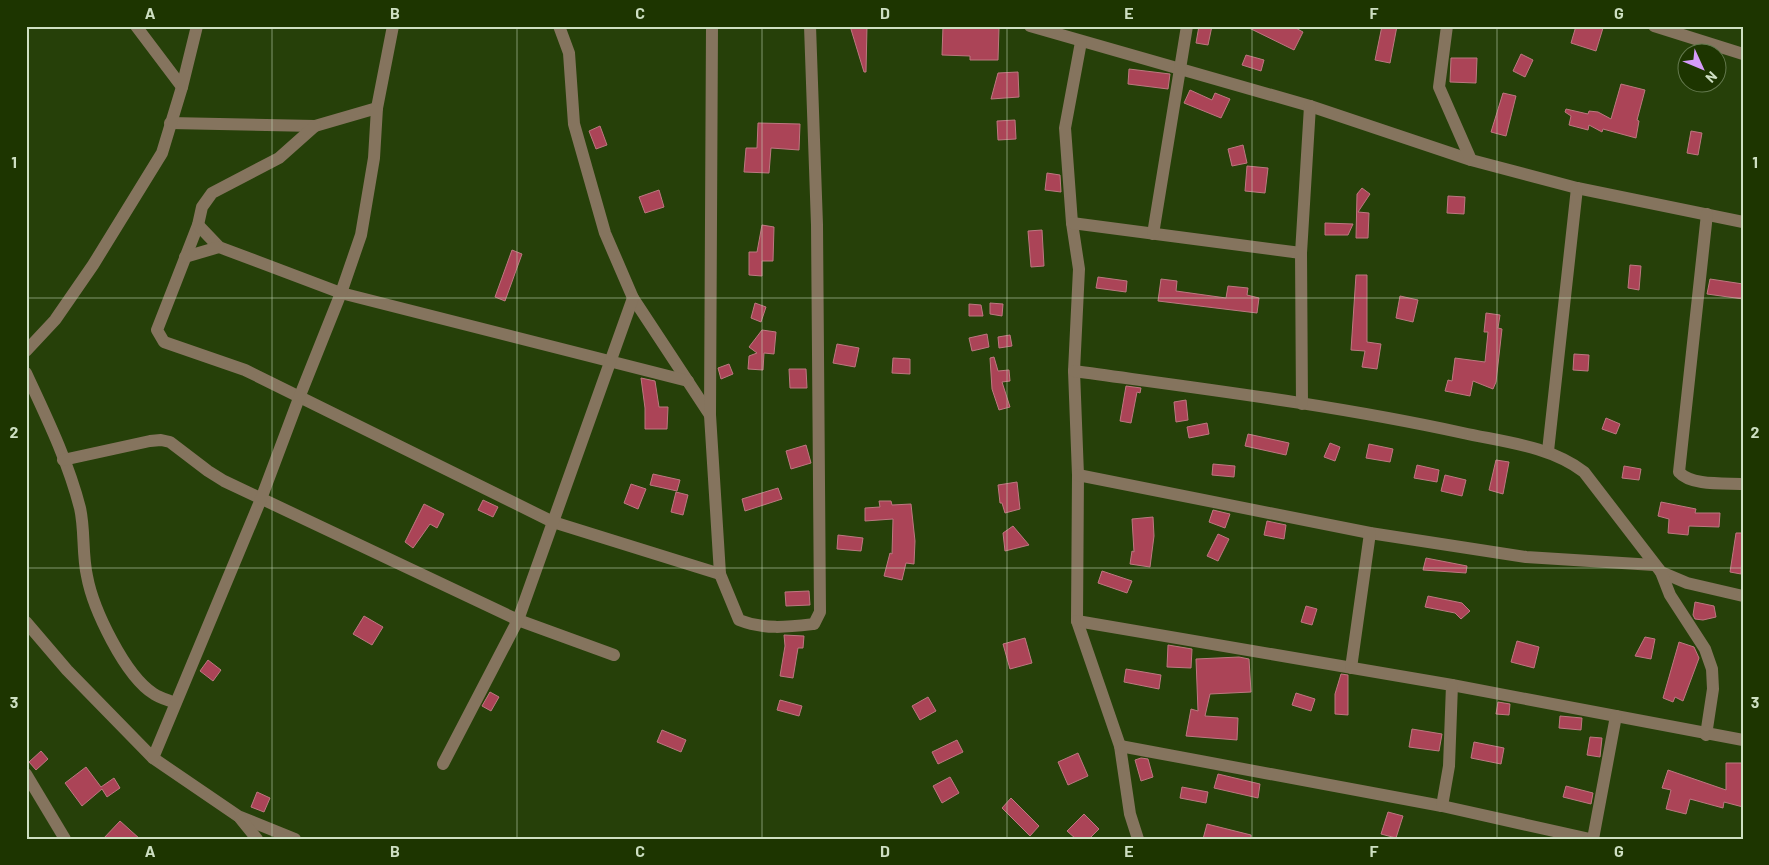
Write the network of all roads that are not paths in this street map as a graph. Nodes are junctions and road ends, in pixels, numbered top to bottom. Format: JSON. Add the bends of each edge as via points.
{"nodes":[{"id":1,"x":136,"y":26,"type":"edge"},
{"id":2,"x":197,"y":26,"type":"edge"},
{"id":3,"x":393,"y":26,"type":"edge"},
{"id":4,"x":559,"y":26,"type":"edge"},
{"id":5,"x":712,"y":26,"type":"edge"},
{"id":6,"x":810,"y":26,"type":"edge"},
{"id":7,"x":1030,"y":26,"type":"edge"},
{"id":8,"x":1187,"y":26,"type":"edge"},
{"id":9,"x":1447,"y":26,"type":"edge"},
{"id":10,"x":1654,"y":26,"type":"edge"},
{"id":11,"x":1062,"y":31,"type":"edge"},
{"id":12,"x":1081,"y":42,"type":"junction"},
{"id":13,"x":1743,"y":54,"type":"edge"},
{"id":14,"x":1179,"y":70,"type":"junction"},
{"id":15,"x":182,"y":87,"type":"junction"},
{"id":16,"x":1310,"y":106,"type":"junction"},
{"id":17,"x":377,"y":108,"type":"junction"},
{"id":18,"x":170,"y":123,"type":"junction"},
{"id":19,"x":315,"y":126,"type":"junction"},
{"id":20,"x":1472,"y":160,"type":"junction"},
{"id":21,"x":1577,"y":188,"type":"junction"},
{"id":22,"x":1707,"y":214,"type":"junction"},
{"id":23,"x":1743,"y":222,"type":"edge"},
{"id":24,"x":1072,"y":223,"type":"junction"},
{"id":25,"x":198,"y":225,"type":"junction"},
{"id":26,"x":1153,"y":234,"type":"junction"},
{"id":27,"x":219,"y":247,"type":"junction"},
{"id":28,"x":1301,"y":253,"type":"junction"},
{"id":29,"x":185,"y":257,"type":"junction"},
{"id":30,"x":342,"y":293,"type":"junction"},
{"id":31,"x":633,"y":298,"type":"junction"},
{"id":32,"x":26,"y":351,"type":"edge"},
{"id":33,"x":610,"y":362,"type":"junction"},
{"id":34,"x":1074,"y":371,"type":"junction"},
{"id":35,"x":26,"y":372,"type":"edge"},
{"id":36,"x":688,"y":382,"type":"junction"},
{"id":37,"x":299,"y":398,"type":"junction"},
{"id":38,"x":1302,"y":404,"type":"junction"},
{"id":39,"x":710,"y":415,"type":"junction"},
{"id":40,"x":1548,"y":451,"type":"junction"},
{"id":41,"x":63,"y":460,"type":"junction"},
{"id":42,"x":1078,"y":475,"type":"junction"},
{"id":43,"x":1743,"y":484,"type":"edge"},
{"id":44,"x":261,"y":499,"type":"junction"},
{"id":45,"x":553,"y":522,"type":"junction"},
{"id":46,"x":1370,"y":533,"type":"junction"},
{"id":47,"x":1657,"y":568,"type":"junction"},
{"id":48,"x":720,"y":574,"type":"junction"},
{"id":49,"x":1743,"y":596,"type":"edge"},
{"id":50,"x":518,"y":620,"type":"junction"},
{"id":51,"x":1077,"y":621,"type":"junction"},
{"id":52,"x":26,"y":622,"type":"edge"},
{"id":53,"x":614,"y":655,"type":"dead end"},
{"id":54,"x":1351,"y":668,"type":"junction"},
{"id":55,"x":1452,"y":685,"type":"junction"},
{"id":56,"x":175,"y":703,"type":"junction"},
{"id":57,"x":1616,"y":716,"type":"junction"},
{"id":58,"x":1706,"y":735,"type":"junction"},
{"id":59,"x":1743,"y":740,"type":"edge"},
{"id":60,"x":1120,"y":746,"type":"junction"},
{"id":61,"x":153,"y":758,"type":"junction"},
{"id":62,"x":443,"y":764,"type":"dead end"},
{"id":63,"x":26,"y":774,"type":"edge"},
{"id":64,"x":1442,"y":806,"type":"junction"},
{"id":65,"x":238,"y":816,"type":"junction"},
{"id":66,"x":1584,"y":838,"type":"edge"},
{"id":67,"x":65,"y":839,"type":"edge"},
{"id":68,"x":257,"y":839,"type":"edge"},
{"id":69,"x":295,"y":839,"type":"edge"},
{"id":70,"x":1138,"y":839,"type":"edge"}],
"edges":[{"from":1,"to":15,"type":"street"},
{"from":2,"to":15,"type":"street"},
{"from":3,"to":17,"type":"street"},
{"from":4,"to":31,"type":"street","via":[[569,53],[574,124],[605,233]]},
{"from":5,"to":39,"type":"street"},
{"from":6,"to":48,"type":"street","via":[[817,225],[820,612],[814,624],[783,628],[753,626],[739,620]]},
{"from":7,"to":11,"type":"street"},
{"from":8,"to":14,"type":"street"},
{"from":9,"to":20,"type":"street","via":[[1439,87]]},
{"from":10,"to":13,"type":"street"},
{"from":11,"to":12,"type":"street"},
{"from":12,"to":14,"type":"street"},
{"from":12,"to":24,"type":"street","via":[[1065,128]]},
{"from":14,"to":16,"type":"street"},
{"from":14,"to":26,"type":"street"},
{"from":15,"to":18,"type":"street"},
{"from":16,"to":20,"type":"street"},
{"from":16,"to":28,"type":"street"},
{"from":17,"to":19,"type":"street"},
{"from":17,"to":30,"type":"street","via":[[374,158],[361,234]]},
{"from":18,"to":19,"type":"street"},
{"from":18,"to":32,"type":"street","via":[[162,153],[93,265],[55,320]]},
{"from":19,"to":25,"type":"street","via":[[279,158],[212,192],[202,207]]},
{"from":20,"to":21,"type":"street"},
{"from":21,"to":22,"type":"street"},
{"from":21,"to":40,"type":"street"},
{"from":22,"to":23,"type":"street"},
{"from":22,"to":43,"type":"street","via":[[1679,472],[1684,478]]},
{"from":24,"to":26,"type":"street"},
{"from":24,"to":34,"type":"street","via":[[1079,269]]},
{"from":25,"to":27,"type":"street"},
{"from":25,"to":29,"type":"street"},
{"from":26,"to":28,"type":"street"},
{"from":27,"to":29,"type":"street"},
{"from":27,"to":30,"type":"street"},
{"from":28,"to":38,"type":"street"},
{"from":29,"to":37,"type":"street","via":[[157,330],[164,342],[246,370]]},
{"from":30,"to":33,"type":"street"},
{"from":30,"to":37,"type":"street"},
{"from":31,"to":33,"type":"street"},
{"from":31,"to":36,"type":"street"},
{"from":33,"to":36,"type":"street"},
{"from":33,"to":45,"type":"street"},
{"from":34,"to":38,"type":"street"},
{"from":34,"to":42,"type":"street"},
{"from":35,"to":41,"type":"street"},
{"from":36,"to":39,"type":"street"},
{"from":37,"to":44,"type":"street"},
{"from":37,"to":45,"type":"street"},
{"from":38,"to":40,"type":"street","via":[[1414,422]]},
{"from":39,"to":48,"type":"street"},
{"from":40,"to":47,"type":"street","via":[[1572,462],[1584,472]]},
{"from":41,"to":44,"type":"street","via":[[160,440],[170,442],[208,471]]},
{"from":41,"to":56,"type":"street","via":[[80,508],[86,576],[97,608],[138,679],[153,694]]},
{"from":42,"to":46,"type":"street"},
{"from":42,"to":51,"type":"street"},
{"from":44,"to":50,"type":"street"},
{"from":44,"to":56,"type":"street"},
{"from":45,"to":48,"type":"street"},
{"from":45,"to":50,"type":"street"},
{"from":46,"to":47,"type":"street","via":[[1526,557]]},
{"from":46,"to":54,"type":"street"},
{"from":47,"to":49,"type":"street","via":[[1687,583]]},
{"from":47,"to":58,"type":"street","via":[[1670,595],[1705,649],[1712,669],[1713,689]]},
{"from":50,"to":53,"type":"street"},
{"from":50,"to":62,"type":"street"},
{"from":51,"to":54,"type":"street"},
{"from":51,"to":60,"type":"street"},
{"from":52,"to":61,"type":"street","via":[[67,670]]},
{"from":54,"to":55,"type":"street"},
{"from":55,"to":57,"type":"street"},
{"from":55,"to":64,"type":"street","via":[[1449,766]]},
{"from":56,"to":61,"type":"street"},
{"from":57,"to":58,"type":"street"},
{"from":57,"to":66,"type":"street"},
{"from":58,"to":59,"type":"street"},
{"from":60,"to":64,"type":"street"},
{"from":60,"to":70,"type":"street","via":[[1130,814]]},
{"from":61,"to":65,"type":"street"},
{"from":63,"to":67,"type":"street"},
{"from":64,"to":66,"type":"street"},
{"from":65,"to":68,"type":"street"},
{"from":65,"to":69,"type":"street"}]}
